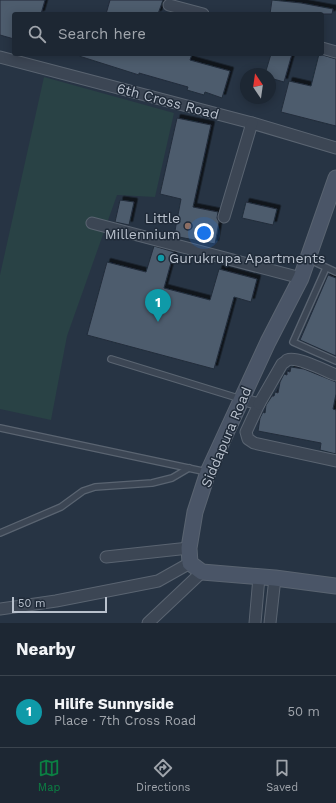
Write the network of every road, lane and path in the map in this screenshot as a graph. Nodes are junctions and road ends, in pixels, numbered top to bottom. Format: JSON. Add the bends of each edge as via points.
{"nodes":[{"id":1,"x":169,"y":5,"type":"dead end"},
{"id":2,"x":195,"y":12,"type":"edge"},
{"id":3,"x":324,"y":49,"type":"edge"},
{"id":4,"x":336,"y":52,"type":"edge"},
{"id":5,"x":0,"y":57,"type":"edge"},
{"id":6,"x":252,"y":123,"type":"junction"},
{"id":7,"x":336,"y":148,"type":"edge"},
{"id":8,"x":336,"y":178,"type":"edge"},
{"id":9,"x":224,"y":217,"type":"dead end"},
{"id":10,"x":92,"y":223,"type":"dead end"},
{"id":11,"x":307,"y":259,"type":"junction"},
{"id":12,"x":326,"y":268,"type":"junction"},
{"id":13,"x":336,"y":272,"type":"edge"},
{"id":14,"x":301,"y":278,"type":"junction"},
{"id":15,"x":111,"y":359,"type":"dead end"},
{"id":16,"x":336,"y":361,"type":"edge"},
{"id":17,"x":336,"y":375,"type":"edge"},
{"id":18,"x":242,"y":399,"type":"junction"},
{"id":19,"x":259,"y":404,"type":"junction"},
{"id":20,"x":0,"y":428,"type":"edge"},
{"id":21,"x":336,"y":460,"type":"edge"},
{"id":22,"x":189,"y":468,"type":"junction"},
{"id":23,"x":208,"y":472,"type":"junction"},
{"id":24,"x":0,"y":533,"type":"edge"},
{"id":25,"x":189,"y":548,"type":"junction"},
{"id":26,"x":106,"y":557,"type":"dead end"},
{"id":27,"x":196,"y":568,"type":"junction"},
{"id":28,"x":259,"y":577,"type":"junction"},
{"id":29,"x":275,"y":578,"type":"junction"},
{"id":30,"x":336,"y":586,"type":"edge"},
{"id":31,"x":0,"y":609,"type":"edge"},
{"id":32,"x":148,"y":623,"type":"edge"},
{"id":33,"x":255,"y":623,"type":"edge"},
{"id":34,"x":270,"y":623,"type":"edge"}],
"edges":[{"from":1,"to":2,"type":"street"},
{"from":3,"to":4,"type":"street"},
{"from":5,"to":6,"type":"street","name":"6th Cross Road"},
{"from":6,"to":7,"type":"street","name":"6th Cross Road"},
{"from":6,"to":9,"type":"street"},
{"from":8,"to":11,"type":"street","name":"Siddapura Road"},
{"from":10,"to":14,"type":"street"},
{"from":11,"to":12,"type":"lane"},
{"from":11,"to":14,"type":"street","name":"Siddapura Road"},
{"from":12,"to":13,"type":"lane"},
{"from":12,"to":16,"type":"lane","via":[[293,342]]},
{"from":14,"to":18,"type":"street","name":"Siddapura Road"},
{"from":15,"to":18,"type":"lane"},
{"from":17,"to":19,"type":"street","via":[[301,361],[287,360],[282,364]]},
{"from":18,"to":19,"type":"street"},
{"from":18,"to":23,"type":"street","name":"Siddapura Road"},
{"from":19,"to":21,"type":"street","via":[[246,432],[248,439],[254,443]]},
{"from":20,"to":22,"type":"lane"},
{"from":22,"to":23,"type":"lane"},
{"from":22,"to":24,"type":"lane","via":[[172,478],[152,482],[95,486],[61,506]]},
{"from":23,"to":25,"type":"street","name":"Siddapura Road","via":[[195,512]]},
{"from":25,"to":26,"type":"street"},
{"from":25,"to":27,"type":"street","name":"Siddapura Road"},
{"from":27,"to":28,"type":"street"},
{"from":27,"to":31,"type":"street","via":[[158,581]]},
{"from":27,"to":32,"type":"street"},
{"from":28,"to":29,"type":"street"},
{"from":28,"to":33,"type":"street"},
{"from":29,"to":30,"type":"street"},
{"from":29,"to":34,"type":"street"}]}
